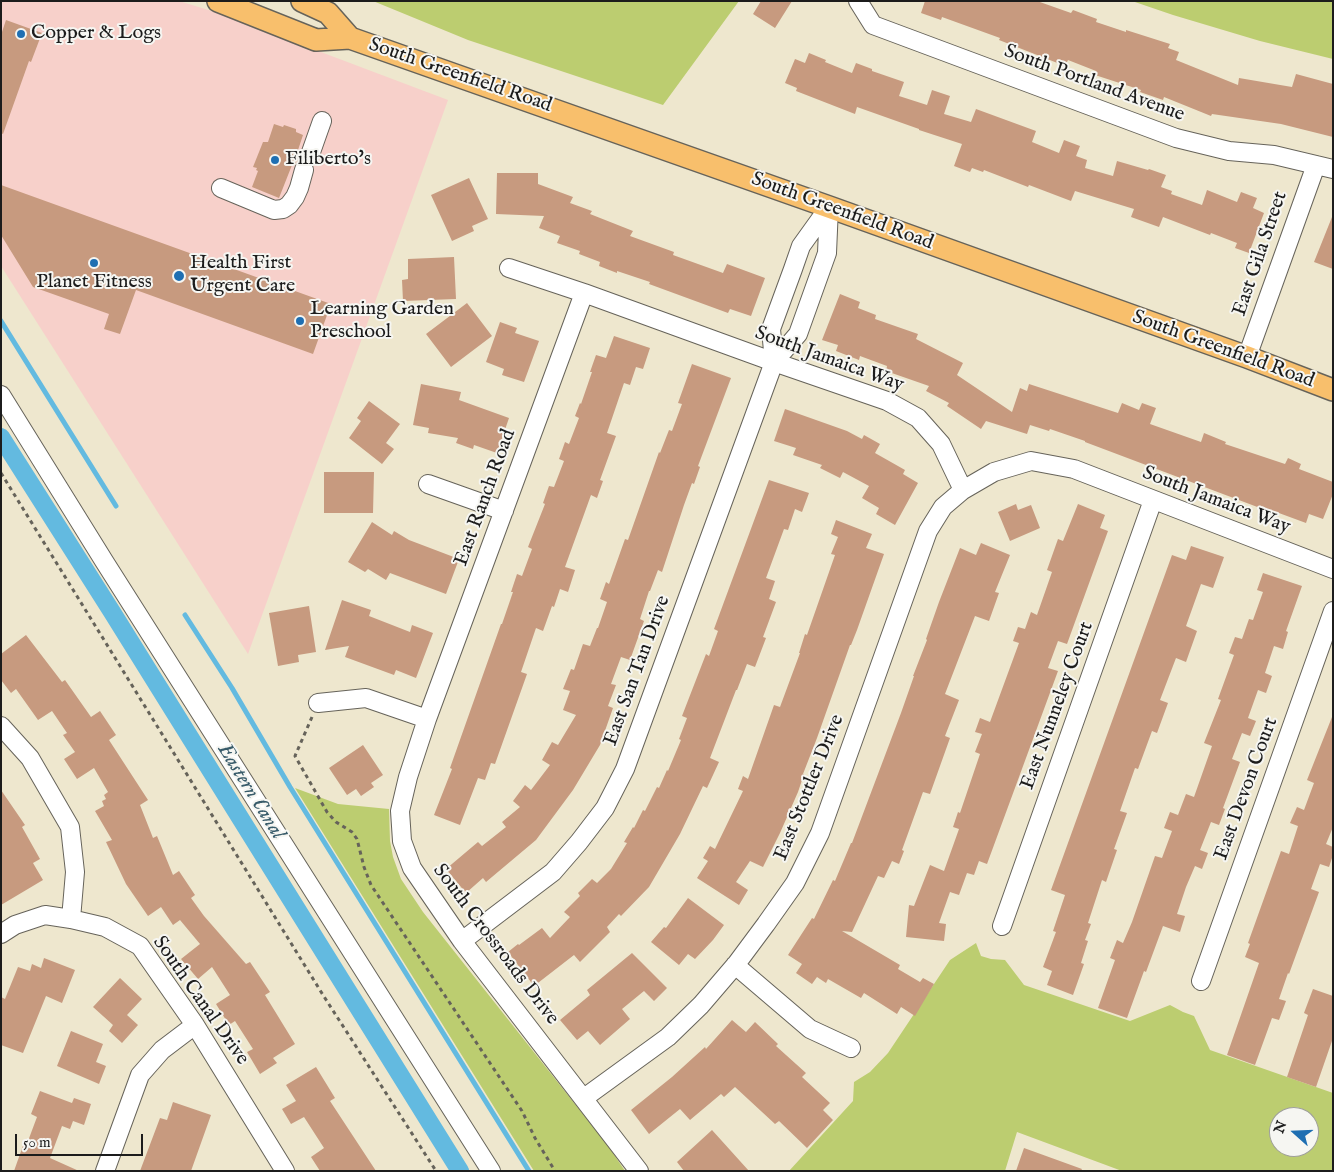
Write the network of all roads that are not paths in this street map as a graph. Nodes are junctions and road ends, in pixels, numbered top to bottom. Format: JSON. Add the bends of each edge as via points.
{"nodes":[{"id":1,"x":218,"y":1,"type":"edge"},
{"id":2,"x":302,"y":1,"type":"edge"},
{"id":3,"x":858,"y":1,"type":"edge"},
{"id":4,"x":350,"y":38,"type":"junction"},
{"id":5,"x":322,"y":121,"type":"dead end"},
{"id":6,"x":1316,"y":165,"type":"junction"},
{"id":7,"x":1333,"y":169,"type":"edge"},
{"id":8,"x":221,"y":188,"type":"dead end"},
{"id":9,"x":830,"y":207,"type":"junction"},
{"id":10,"x":509,"y":268,"type":"dead end"},
{"id":11,"x":584,"y":293,"type":"junction"},
{"id":12,"x":1248,"y":358,"type":"junction"},
{"id":13,"x":774,"y":362,"type":"junction"},
{"id":14,"x":1333,"y":390,"type":"edge"},
{"id":15,"x":1,"y":395,"type":"edge"},
{"id":16,"x":428,"y":484,"type":"dead end"},
{"id":17,"x":963,"y":490,"type":"junction"},
{"id":18,"x":1154,"y":500,"type":"junction"},
{"id":19,"x":504,"y":511,"type":"junction"},
{"id":20,"x":1333,"y":569,"type":"edge"},
{"id":21,"x":1333,"y":611,"type":"edge"},
{"id":22,"x":318,"y":703,"type":"road end"},
{"id":23,"x":427,"y":719,"type":"junction"},
{"id":24,"x":1,"y":726,"type":"edge"},
{"id":25,"x":71,"y":919,"type":"junction"},
{"id":26,"x":1002,"y":926,"type":"dead end"},
{"id":27,"x":1,"y":934,"type":"edge"},
{"id":28,"x":462,"y":941,"type":"junction"},
{"id":29,"x":735,"y":965,"type":"junction"},
{"id":30,"x":1201,"y":981,"type":"dead end"},
{"id":31,"x":195,"y":1025,"type":"junction"},
{"id":32,"x":851,"y":1048,"type":"dead end"},
{"id":33,"x":584,"y":1098,"type":"junction"},
{"id":34,"x":106,"y":1171,"type":"edge"},
{"id":35,"x":285,"y":1171,"type":"edge"},
{"id":36,"x":491,"y":1171,"type":"edge"},
{"id":37,"x":640,"y":1171,"type":"edge"}],
"edges":[{"from":1,"to":4,"type":"main road","name":"South Greenfield Road","via":[[316,40]]},
{"from":2,"to":4,"type":"main road","name":"South Greenfield Road","via":[[328,13]]},
{"from":3,"to":6,"type":"street","name":"South Portland Avenue","via":[[873,25],[1176,138],[1229,151],[1274,155]]},
{"from":4,"to":9,"type":"main road","name":"South Greenfield Road"},
{"from":5,"to":8,"type":"street","via":[[299,188],[283,209],[274,210]]},
{"from":6,"to":7,"type":"street","name":"South Portland Avenue"},
{"from":6,"to":12,"type":"street","name":"East Gila Street"},
{"from":9,"to":12,"type":"main road","name":"South Greenfield Road"},
{"from":9,"to":13,"type":"street","name":"East San Tan Drive","via":[[827,253],[798,334]]},
{"from":9,"to":13,"type":"street","name":"East San Tan Drive","via":[[801,246],[771,329]]},
{"from":10,"to":11,"type":"street","name":"South Jamaica Way"},
{"from":11,"to":13,"type":"street","name":"South Jamaica Way"},
{"from":11,"to":19,"type":"street","name":"East Ranch Road"},
{"from":12,"to":14,"type":"main road","name":"South Greenfield Road"},
{"from":13,"to":17,"type":"street","name":"South Jamaica Way","via":[[887,401],[918,418],[941,444]]},
{"from":13,"to":28,"type":"street","name":"East San Tan Drive","via":[[625,769],[605,808],[554,872]]},
{"from":15,"to":36,"type":"street"},
{"from":16,"to":19,"type":"street"},
{"from":17,"to":18,"type":"street","name":"South Jamaica Way","via":[[994,472],[1031,461],[1074,469]]},
{"from":17,"to":29,"type":"street","name":"East Stottler Drive","via":[[943,507],[928,531],[820,833],[795,883]]},
{"from":18,"to":20,"type":"street","name":"South Jamaica Way"},
{"from":18,"to":26,"type":"street","name":"East Nunneley Court"},
{"from":19,"to":23,"type":"street","name":"East Ranch Road"},
{"from":21,"to":30,"type":"street","name":"East Devon Court"},
{"from":22,"to":23,"type":"street","via":[[366,698]]},
{"from":23,"to":28,"type":"street","name":"South Crossroads Drive","via":[[400,811],[402,841],[412,868]]},
{"from":24,"to":25,"type":"street","via":[[30,758],[70,827],[75,872]]},
{"from":25,"to":27,"type":"street","name":"South Canal Drive","via":[[44,916],[15,925]]},
{"from":25,"to":31,"type":"street","name":"South Canal Drive","via":[[105,927],[140,946]]},
{"from":28,"to":33,"type":"street","name":"South Crossroads Drive"},
{"from":29,"to":32,"type":"street","via":[[810,1029]]},
{"from":29,"to":33,"type":"street","name":"East Stottler Drive","via":[[668,1037]]},
{"from":31,"to":34,"type":"street","via":[[162,1050],[140,1075]]},
{"from":31,"to":35,"type":"street","name":"South Canal Drive"},
{"from":33,"to":37,"type":"street","name":"South Crossroads Drive"}]}
